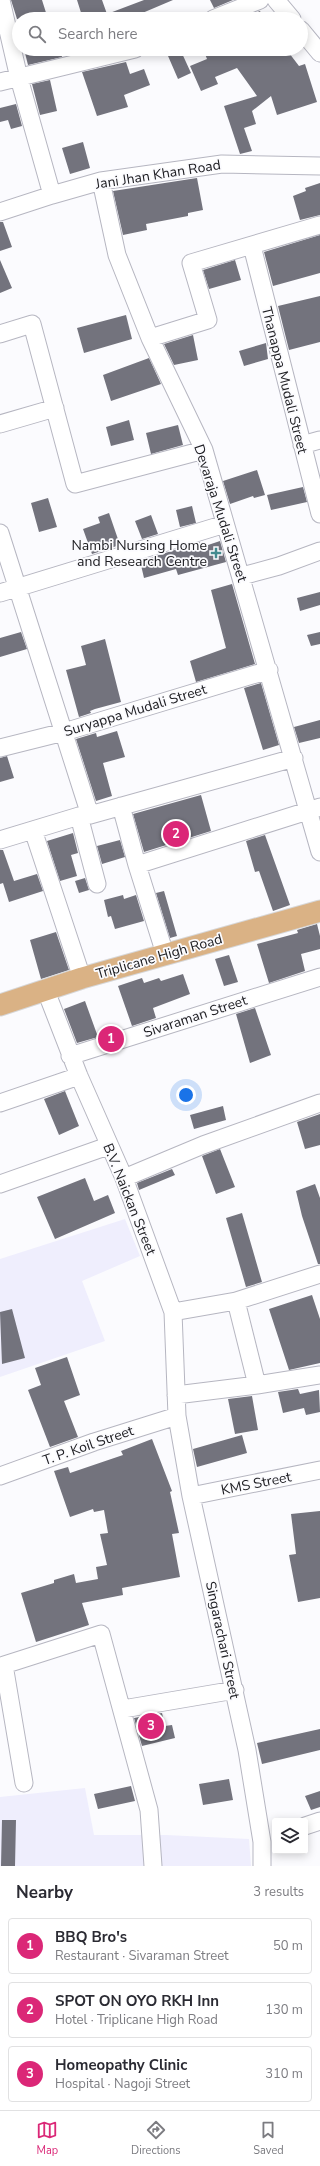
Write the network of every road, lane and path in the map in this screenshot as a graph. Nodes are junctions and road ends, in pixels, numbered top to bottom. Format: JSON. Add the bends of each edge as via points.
{"nodes":[{"id":1,"x":1,"y":0,"type":"edge"},
{"id":2,"x":260,"y":0,"type":"edge"},
{"id":3,"x":276,"y":0,"type":"edge"},
{"id":4,"x":230,"y":12,"type":"edge"},
{"id":5,"x":286,"y":12,"type":"edge"},
{"id":6,"x":308,"y":38,"type":"edge"},
{"id":7,"x":12,"y":48,"type":"edge"},
{"id":8,"x":320,"y":53,"type":"edge"},
{"id":9,"x":14,"y":56,"type":"edge"},
{"id":10,"x":107,"y":56,"type":"edge"},
{"id":11,"x":19,"y":78,"type":"junction"},
{"id":12,"x":0,"y":82,"type":"edge"},
{"id":13,"x":320,"y":166,"type":"edge"},
{"id":14,"x":101,"y":181,"type":"junction"},
{"id":15,"x":52,"y":195,"type":"junction"},
{"id":16,"x":0,"y":212,"type":"edge"},
{"id":17,"x":320,"y":225,"type":"edge"},
{"id":18,"x":252,"y":246,"type":"junction"},
{"id":19,"x":0,"y":334,"type":"edge"},
{"id":20,"x":150,"y":338,"type":"junction"},
{"id":21,"x":55,"y":408,"type":"junction"},
{"id":22,"x":0,"y":424,"type":"edge"},
{"id":23,"x":320,"y":440,"type":"edge"},
{"id":24,"x":302,"y":445,"type":"junction"},
{"id":25,"x":204,"y":450,"type":"junction"},
{"id":26,"x":320,"y":514,"type":"edge"},
{"id":27,"x":225,"y":524,"type":"junction"},
{"id":28,"x":0,"y":533,"type":"edge"},
{"id":29,"x":320,"y":551,"type":"edge"},
{"id":30,"x":242,"y":576,"type":"junction"},
{"id":31,"x":17,"y":590,"type":"junction"},
{"id":32,"x":0,"y":593,"type":"edge"},
{"id":33,"x":268,"y":670,"type":"junction"},
{"id":34,"x":64,"y":732,"type":"junction"},
{"id":35,"x":0,"y":748,"type":"edge"},
{"id":36,"x":294,"y":758,"type":"junction"},
{"id":37,"x":121,"y":806,"type":"junction"},
{"id":38,"x":314,"y":809,"type":"edge"},
{"id":39,"x":84,"y":816,"type":"junction"},
{"id":40,"x":33,"y":830,"type":"junction"},
{"id":41,"x":0,"y":840,"type":"edge"},
{"id":42,"x":320,"y":852,"type":"edge"},
{"id":43,"x":137,"y":865,"type":"junction"},
{"id":44,"x":97,"y":884,"type":"dead end"},
{"id":45,"x":320,"y":910,"type":"edge"},
{"id":46,"x":165,"y":954,"type":"junction"},
{"id":47,"x":320,"y":977,"type":"edge"},
{"id":48,"x":82,"y":978,"type":"junction"},
{"id":49,"x":46,"y":991,"type":"junction"},
{"id":50,"x":0,"y":1005,"type":"edge"},
{"id":51,"x":70,"y":1056,"type":"junction"},
{"id":52,"x":78,"y":1076,"type":"junction"},
{"id":53,"x":0,"y":1103,"type":"edge"},
{"id":54,"x":320,"y":1103,"type":"edge"},
{"id":55,"x":108,"y":1146,"type":"junction"},
{"id":56,"x":124,"y":1178,"type":"junction"},
{"id":57,"x":0,"y":1184,"type":"edge"},
{"id":58,"x":320,"y":1274,"type":"edge"},
{"id":59,"x":236,"y":1300,"type":"junction"},
{"id":60,"x":173,"y":1312,"type":"junction"},
{"id":61,"x":320,"y":1375,"type":"edge"},
{"id":62,"x":257,"y":1385,"type":"junction"},
{"id":63,"x":176,"y":1394,"type":"junction"},
{"id":64,"x":177,"y":1416,"type":"junction"},
{"id":65,"x":320,"y":1470,"type":"edge"},
{"id":66,"x":0,"y":1476,"type":"edge"},
{"id":67,"x":191,"y":1496,"type":"junction"},
{"id":68,"x":235,"y":1690,"type":"junction"},
{"id":69,"x":123,"y":1709,"type":"junction"},
{"id":70,"x":24,"y":1783,"type":"dead end"},
{"id":71,"x":320,"y":1821,"type":"edge"},
{"id":72,"x":308,"y":1825,"type":"edge"},
{"id":73,"x":269,"y":1840,"type":"edge"},
{"id":74,"x":153,"y":1866,"type":"edge"},
{"id":75,"x":262,"y":1866,"type":"edge"}],
"edges":[{"from":1,"to":7,"type":"street"},
{"from":2,"to":4,"type":"street"},
{"from":3,"to":5,"type":"street"},
{"from":6,"to":8,"type":"street"},
{"from":9,"to":11,"type":"street"},
{"from":10,"to":11,"type":"street"},
{"from":11,"to":12,"type":"street"},
{"from":11,"to":15,"type":"street"},
{"from":13,"to":14,"type":"street","name":"Jani Jhan Khan Road","via":[[222,164]]},
{"from":14,"to":15,"type":"street","name":"Jani Jhan Khan Road"},
{"from":14,"to":20,"type":"street","name":"Devaraja Mudali Street","via":[[117,255]]},
{"from":15,"to":16,"type":"street","name":"Jani Jhan Khan Road"},
{"from":17,"to":18,"type":"street"},
{"from":18,"to":20,"type":"street","via":[[191,263],[208,320]]},
{"from":18,"to":24,"type":"street","name":"Thanappa Mudali Street"},
{"from":19,"to":21,"type":"street","via":[[32,324]]},
{"from":20,"to":25,"type":"street","name":"Devaraja Mudali Street"},
{"from":21,"to":22,"type":"street"},
{"from":21,"to":25,"type":"street","via":[[75,484]]},
{"from":23,"to":24,"type":"street"},
{"from":24,"to":26,"type":"street","name":"Thanappa Mudali Street"},
{"from":25,"to":27,"type":"street","name":"Devaraja Mudali Street"},
{"from":27,"to":30,"type":"street","name":"Devaraja Mudali Street"},
{"from":27,"to":31,"type":"street"},
{"from":28,"to":31,"type":"street"},
{"from":29,"to":30,"type":"street"},
{"from":30,"to":33,"type":"street","name":"Devaraja Mudali Street"},
{"from":31,"to":32,"type":"street"},
{"from":31,"to":34,"type":"street"},
{"from":33,"to":34,"type":"street","name":"Suryappa Mudali Street"},
{"from":33,"to":36,"type":"street","name":"Devaraja Mudali Street"},
{"from":34,"to":35,"type":"street","name":"Suryappa Mudali Street"},
{"from":34,"to":39,"type":"street"},
{"from":36,"to":37,"type":"street"},
{"from":36,"to":38,"type":"street","name":"Devaraja Mudali Street"},
{"from":37,"to":39,"type":"street"},
{"from":37,"to":43,"type":"street"},
{"from":38,"to":42,"type":"street","name":"Devaraja Mudali Street"},
{"from":38,"to":43,"type":"street"},
{"from":39,"to":40,"type":"street"},
{"from":39,"to":44,"type":"street"},
{"from":40,"to":41,"type":"street"},
{"from":40,"to":48,"type":"street"},
{"from":43,"to":46,"type":"street"},
{"from":45,"to":46,"type":"main road","name":"Triplicane High Road"},
{"from":46,"to":48,"type":"main road","name":"Triplicane High Road"},
{"from":47,"to":51,"type":"street","name":"Sivaraman Street"},
{"from":48,"to":49,"type":"main road","name":"Triplicane High Road"},
{"from":49,"to":50,"type":"main road","name":"Triplicane High Road"},
{"from":49,"to":51,"type":"street","name":"B.V. Naickan Street"},
{"from":51,"to":52,"type":"street","name":"B.V. Naickan Street"},
{"from":52,"to":53,"type":"street"},
{"from":52,"to":55,"type":"street","name":"B.V. Naickan Street"},
{"from":54,"to":56,"type":"street"},
{"from":55,"to":56,"type":"street","name":"B.V. Naickan Street"},
{"from":55,"to":57,"type":"street"},
{"from":56,"to":60,"type":"street","name":"B.V. Naickan Street"},
{"from":58,"to":59,"type":"street"},
{"from":59,"to":60,"type":"street"},
{"from":59,"to":62,"type":"street"},
{"from":60,"to":63,"type":"street","name":"B.V. Naickan Street"},
{"from":61,"to":62,"type":"street"},
{"from":62,"to":63,"type":"street"},
{"from":63,"to":64,"type":"street","name":"B.V. Naickan Street"},
{"from":64,"to":66,"type":"street","name":"T. P. Koil Street","via":[[94,1442]]},
{"from":64,"to":67,"type":"street","name":"Singarachari Street"},
{"from":65,"to":67,"type":"street","name":"KMS Street"},
{"from":67,"to":68,"type":"street","name":"Singarachari Street"},
{"from":68,"to":69,"type":"street"},
{"from":68,"to":73,"type":"street","name":"Singarachari Street"},
{"from":69,"to":70,"type":"street","via":[[101,1634],[4,1665]]},
{"from":69,"to":74,"type":"street","via":[[149,1810]]},
{"from":71,"to":72,"type":"street"},
{"from":73,"to":75,"type":"street","name":"Singarachari Street"}]}
